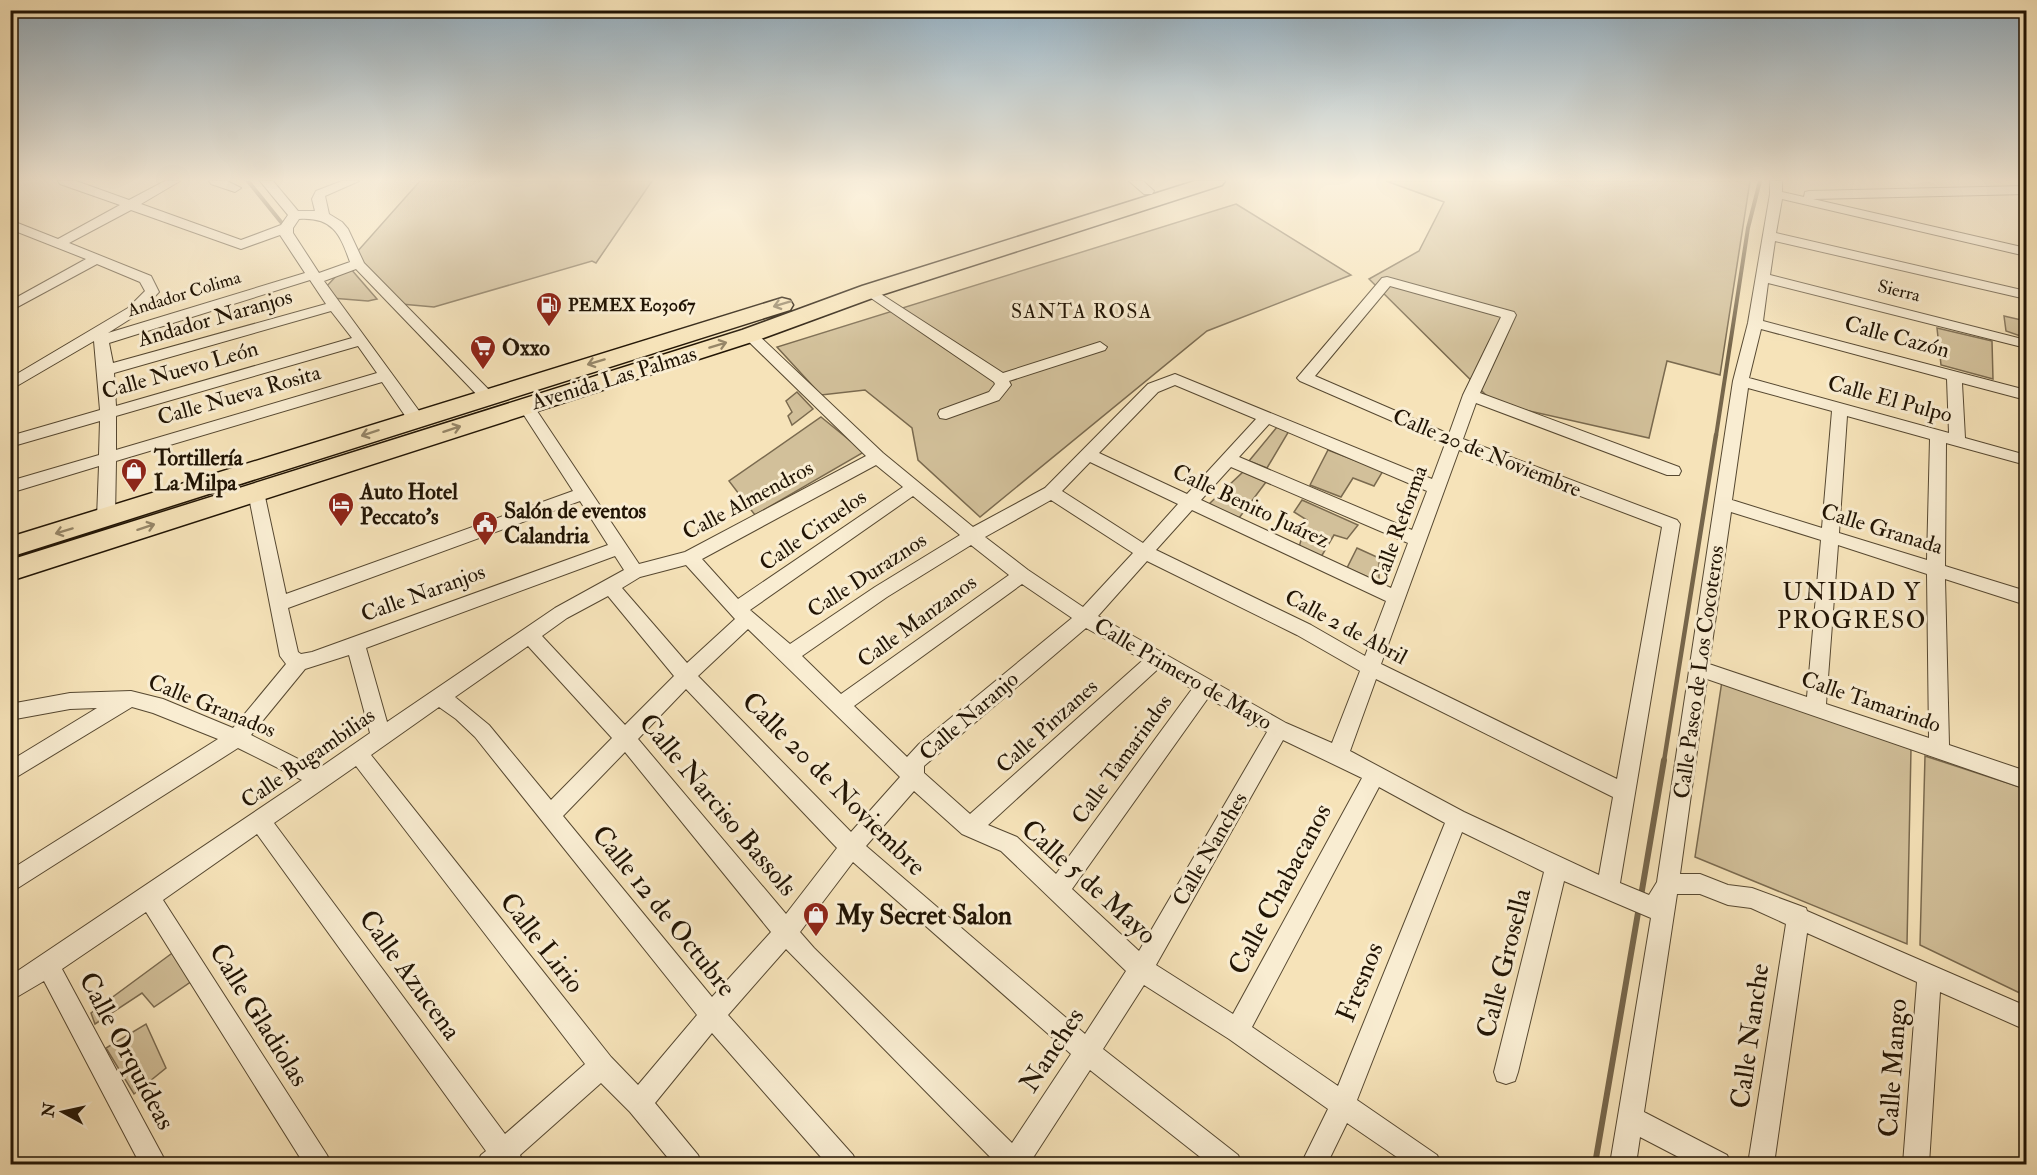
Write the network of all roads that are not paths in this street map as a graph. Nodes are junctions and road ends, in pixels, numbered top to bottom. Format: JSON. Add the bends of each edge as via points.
{"nodes":[{"id":1,"x":1768,"y":235,"type":"edge"},
{"id":2,"x":40,"y":236,"type":"edge"},
{"id":3,"x":73,"y":236,"type":"edge"},
{"id":4,"x":216,"y":236,"type":"edge"},
{"id":5,"x":265,"y":236,"type":"edge"},
{"id":6,"x":288,"y":236,"type":"edge"},
{"id":7,"x":345,"y":236,"type":"edge"},
{"id":8,"x":986,"y":236,"type":"edge"},
{"id":9,"x":1043,"y":236,"type":"edge"},
{"id":10,"x":1772,"y":236,"type":"edge"},
{"id":11,"x":1958,"y":236,"type":"edge"},
{"id":12,"x":60,"y":243,"type":"junction"},
{"id":13,"x":2026,"y":252,"type":"edge"},
{"id":14,"x":98,"y":258,"type":"junction"},
{"id":15,"x":358,"y":264,"type":"junction"},
{"id":16,"x":314,"y":277,"type":"junction"},
{"id":17,"x":1762,"y":277,"type":"junction"},
{"id":18,"x":870,"y":291,"type":"junction"},
{"id":19,"x":2026,"y":295,"type":"edge"},
{"id":20,"x":334,"y":306,"type":"junction"},
{"id":21,"x":10,"y":307,"type":"edge"},
{"id":22,"x":1755,"y":323,"type":"junction"},
{"id":23,"x":750,"y":335,"type":"junction"},
{"id":24,"x":101,"y":336,"type":"junction"},
{"id":25,"x":361,"y":340,"type":"junction"},
{"id":26,"x":2026,"y":344,"type":"edge"},
{"id":27,"x":1100,"y":347,"type":"dead end"},
{"id":28,"x":107,"y":370,"type":"junction"},
{"id":29,"x":385,"y":376,"type":"junction"},
{"id":30,"x":1954,"y":376,"type":"junction"},
{"id":31,"x":1305,"y":378,"type":"joint"},
{"id":32,"x":1002,"y":379,"type":"junction"},
{"id":33,"x":1741,"y":381,"type":"junction"},
{"id":34,"x":10,"y":386,"type":"edge"},
{"id":35,"x":1471,"y":395,"type":"junction"},
{"id":36,"x":2026,"y":395,"type":"edge"},
{"id":37,"x":487,"y":396,"type":"junction"},
{"id":38,"x":526,"y":406,"type":"junction"},
{"id":39,"x":1840,"y":409,"type":"junction"},
{"id":40,"x":110,"y":414,"type":"junction"},
{"id":41,"x":946,"y":414,"type":"dead end"},
{"id":42,"x":1267,"y":416,"type":"junction"},
{"id":43,"x":416,"y":418,"type":"junction"},
{"id":44,"x":1938,"y":435,"type":"junction"},
{"id":45,"x":1957,"y":440,"type":"junction"},
{"id":46,"x":10,"y":442,"type":"edge"},
{"id":47,"x":1454,"y":442,"type":"junction"},
{"id":48,"x":1087,"y":454,"type":"junction"},
{"id":49,"x":877,"y":457,"type":"junction"},
{"id":50,"x":106,"y":458,"type":"junction"},
{"id":51,"x":1228,"y":459,"type":"junction"},
{"id":52,"x":2026,"y":460,"type":"edge"},
{"id":53,"x":1673,"y":471,"type":"dead end"},
{"id":54,"x":10,"y":487,"type":"edge"},
{"id":55,"x":915,"y":487,"type":"junction"},
{"id":56,"x":1437,"y":488,"type":"junction"},
{"id":57,"x":255,"y":492,"type":"junction"},
{"id":58,"x":1051,"y":492,"type":"junction"},
{"id":59,"x":582,"y":494,"type":"junction"},
{"id":60,"x":1190,"y":502,"type":"junction"},
{"id":61,"x":1723,"y":503,"type":"junction"},
{"id":62,"x":106,"y":518,"type":"junction"},
{"id":63,"x":972,"y":536,"type":"junction"},
{"id":64,"x":1830,"y":536,"type":"junction"},
{"id":65,"x":1418,"y":540,"type":"junction"},
{"id":66,"x":10,"y":547,"type":"edge"},
{"id":67,"x":618,"y":548,"type":"junction"},
{"id":68,"x":1144,"y":552,"type":"junction"},
{"id":69,"x":690,"y":557,"type":"junction"},
{"id":70,"x":1936,"y":570,"type":"junction"},
{"id":71,"x":10,"y":571,"type":"edge"},
{"id":72,"x":635,"y":572,"type":"junction"},
{"id":73,"x":1022,"y":575,"type":"junction"},
{"id":74,"x":610,"y":586,"type":"junction"},
{"id":75,"x":1396,"y":598,"type":"junction"},
{"id":76,"x":2026,"y":598,"type":"edge"},
{"id":77,"x":279,"y":603,"type":"junction"},
{"id":78,"x":742,"y":614,"type":"junction"},
{"id":79,"x":1085,"y":618,"type":"junction"},
{"id":80,"x":529,"y":634,"type":"junction"},
{"id":81,"x":355,"y":644,"type":"junction"},
{"id":82,"x":293,"y":653,"type":"junction"},
{"id":83,"x":789,"y":655,"type":"junction"},
{"id":84,"x":1155,"y":661,"type":"junction"},
{"id":85,"x":1371,"y":668,"type":"junction"},
{"id":86,"x":1700,"y":669,"type":"junction"},
{"id":87,"x":686,"y":676,"type":"junction"},
{"id":88,"x":1205,"y":686,"type":"junction"},
{"id":89,"x":438,"y":696,"type":"junction"},
{"id":90,"x":131,"y":699,"type":"junction"},
{"id":91,"x":839,"y":706,"type":"junction"},
{"id":92,"x":1816,"y":708,"type":"junction"},
{"id":93,"x":10,"y":712,"type":"edge"},
{"id":94,"x":1279,"y":729,"type":"junction"},
{"id":95,"x":381,"y":736,"type":"junction"},
{"id":96,"x":237,"y":738,"type":"junction"},
{"id":97,"x":625,"y":738,"type":"junction"},
{"id":98,"x":1939,"y":750,"type":"junction"},
{"id":99,"x":357,"y":752,"type":"junction"},
{"id":100,"x":1338,"y":755,"type":"junction"},
{"id":101,"x":10,"y":772,"type":"edge"},
{"id":102,"x":1374,"y":774,"type":"junction"},
{"id":103,"x":912,"y":777,"type":"junction"},
{"id":104,"x":319,"y":780,"type":"junction"},
{"id":105,"x":2026,"y":780,"type":"edge"},
{"id":106,"x":1625,"y":793,"type":"junction"},
{"id":107,"x":550,"y":815,"type":"junction"},
{"id":108,"x":1457,"y":819,"type":"junction"},
{"id":109,"x":260,"y":821,"type":"junction"},
{"id":110,"x":970,"y":827,"type":"junction"},
{"id":111,"x":851,"y":847,"type":"junction"},
{"id":112,"x":1556,"y":867,"type":"junction"},
{"id":113,"x":10,"y":883,"type":"edge"},
{"id":114,"x":1668,"y":884,"type":"junction"},
{"id":115,"x":1058,"y":890,"type":"junction"},
{"id":116,"x":1619,"y":892,"type":"junction"},
{"id":117,"x":149,"y":897,"type":"junction"},
{"id":118,"x":1798,"y":916,"type":"junction"},
{"id":119,"x":787,"y":931,"type":"junction"},
{"id":120,"x":48,"y":966,"type":"junction"},
{"id":121,"x":1141,"y":969,"type":"junction"},
{"id":122,"x":1929,"y":975,"type":"junction"},
{"id":123,"x":10,"y":990,"type":"edge"},
{"id":124,"x":712,"y":1015,"type":"junction"},
{"id":125,"x":2026,"y":1018,"type":"edge"},
{"id":126,"x":1237,"y":1031,"type":"junction"},
{"id":127,"x":1087,"y":1052,"type":"junction"},
{"id":128,"x":602,"y":1066,"type":"junction"},
{"id":129,"x":1506,"y":1071,"type":"dead end"},
{"id":130,"x":639,"y":1103,"type":"junction"},
{"id":131,"x":1342,"y":1107,"type":"junction"},
{"id":132,"x":1629,"y":1118,"type":"junction"},
{"id":133,"x":501,"y":1160,"type":"edge"},
{"id":134,"x":154,"y":1164,"type":"edge"},
{"id":135,"x":318,"y":1164,"type":"edge"},
{"id":136,"x":689,"y":1164,"type":"edge"},
{"id":137,"x":844,"y":1164,"type":"edge"},
{"id":138,"x":1015,"y":1164,"type":"edge"},
{"id":139,"x":1230,"y":1164,"type":"edge"},
{"id":140,"x":1314,"y":1164,"type":"edge"},
{"id":141,"x":1428,"y":1164,"type":"edge"},
{"id":142,"x":1623,"y":1164,"type":"edge"},
{"id":143,"x":1718,"y":1164,"type":"edge"},
{"id":144,"x":1761,"y":1164,"type":"edge"},
{"id":145,"x":1916,"y":1164,"type":"edge"}],
"edges":[{"from":1,"to":17,"type":"street","name":"Calle Paseo de Los Cocoteros"},
{"from":2,"to":12,"type":"street"},
{"from":3,"to":12,"type":"street"},
{"from":4,"to":5,"type":"street","via":[[241,245]]},
{"from":6,"to":16,"type":"street"},
{"from":7,"to":15,"type":"street"},
{"from":8,"to":37,"type":"main road","name":"Avenida Las Palmas","one_way":true},
{"from":9,"to":18,"type":"main road","name":"Avenida Las Palmas"},
{"from":10,"to":19,"type":"street"},
{"from":11,"to":13,"type":"street"},
{"from":12,"to":14,"type":"street"},
{"from":14,"to":21,"type":"street"},
{"from":14,"to":24,"type":"street","via":[[146,279],[152,292]]},
{"from":15,"to":16,"type":"street","name":"Andador Colima"},
{"from":15,"to":37,"type":"street"},
{"from":16,"to":20,"type":"street"},
{"from":16,"to":24,"type":"street","name":"Andador Colima"},
{"from":17,"to":22,"type":"street","name":"Calle Paseo de Los Cocoteros"},
{"from":17,"to":26,"type":"street","name":"Sierra"},
{"from":18,"to":23,"type":"main road","name":"Avenida Las Palmas"},
{"from":18,"to":32,"type":"street"},
{"from":20,"to":25,"type":"street"},
{"from":20,"to":28,"type":"street","name":"Andador Naranjos"},
{"from":22,"to":30,"type":"street","name":"Calle Cazón"},
{"from":22,"to":33,"type":"street","name":"Calle Paseo de Los Cocoteros"},
{"from":38,"to":23,"type":"main road","name":"Avenida Las Palmas","one_way":true},
{"from":23,"to":49,"type":"street","name":"Calle Primero de Mayo"},
{"from":24,"to":28,"type":"street"},
{"from":24,"to":34,"type":"street"},
{"from":25,"to":29,"type":"street"},
{"from":25,"to":40,"type":"street","name":"Calle Nuevo León"},
{"from":27,"to":32,"type":"street"},
{"from":28,"to":40,"type":"street"},
{"from":29,"to":43,"type":"street"},
{"from":29,"to":50,"type":"street","name":"Calle Nueva Rosita"},
{"from":30,"to":36,"type":"street","name":"Calle Cazón"},
{"from":30,"to":45,"type":"street"},
{"from":31,"to":35,"type":"street","name":"Calle Reforma","via":[[1387,281],[1509,315]]},
{"from":31,"to":47,"type":"street","name":"Calle 20 de Noviembre"},
{"from":32,"to":41,"type":"street","via":[[1003,385],[994,396]]},
{"from":33,"to":39,"type":"street","name":"Calle El Pulpo"},
{"from":33,"to":61,"type":"street","name":"Calle Paseo de Los Cocoteros"},
{"from":35,"to":47,"type":"street","name":"Calle Reforma"},
{"from":35,"to":53,"type":"street"},
{"from":37,"to":43,"type":"main road","name":"Avenida Las Palmas"},
{"from":57,"to":38,"type":"main road","name":"Avenida Las Palmas","one_way":true},
{"from":38,"to":59,"type":"street"},
{"from":39,"to":44,"type":"street","name":"Calle El Pulpo"},
{"from":39,"to":64,"type":"street"},
{"from":40,"to":46,"type":"street","name":"Calle Nuevo León"},
{"from":40,"to":50,"type":"street"},
{"from":42,"to":48,"type":"street","name":"Calle Duraznos","via":[[1175,379],[1153,388]]},
{"from":42,"to":51,"type":"street","name":"Calle Naranjo"},
{"from":42,"to":56,"type":"street"},
{"from":43,"to":62,"type":"main road","name":"Avenida Las Palmas","one_way":true},
{"from":44,"to":45,"type":"street","name":"Calle El Pulpo"},
{"from":44,"to":70,"type":"street"},
{"from":45,"to":52,"type":"street","name":"Calle El Pulpo"},
{"from":47,"to":56,"type":"street","name":"Calle Reforma"},
{"from":47,"to":106,"type":"street","name":"Calle 20 de Noviembre","via":[[1671,524]]},
{"from":48,"to":58,"type":"street","name":"Calle Duraznos"},
{"from":48,"to":60,"type":"street","name":"Calle Benito Juárez"},
{"from":49,"to":55,"type":"street","name":"Calle Primero de Mayo"},
{"from":49,"to":69,"type":"street","name":"Calle Almendros"},
{"from":50,"to":54,"type":"street","name":"Calle Nueva Rosita"},
{"from":50,"to":62,"type":"street"},
{"from":51,"to":60,"type":"street","name":"Calle Naranjo"},
{"from":51,"to":65,"type":"street"},
{"from":55,"to":63,"type":"street","name":"Calle Primero de Mayo"},
{"from":55,"to":78,"type":"street","name":"Calle Ciruelos"},
{"from":56,"to":65,"type":"street","name":"Calle Reforma"},
{"from":71,"to":57,"type":"main road","name":"Avenida Las Palmas","one_way":true},
{"from":57,"to":77,"type":"street"},
{"from":58,"to":63,"type":"street","name":"Calle Duraznos"},
{"from":58,"to":68,"type":"street","name":"Calle 2 de Abril"},
{"from":59,"to":67,"type":"street"},
{"from":59,"to":77,"type":"street"},
{"from":60,"to":68,"type":"street","name":"Calle Naranjo"},
{"from":60,"to":75,"type":"street","name":"Calle Benito Juárez"},
{"from":61,"to":64,"type":"street","name":"Calle Granada"},
{"from":61,"to":86,"type":"street","name":"Calle Paseo de Los Cocoteros"},
{"from":62,"to":66,"type":"main road","name":"Avenida Las Palmas","one_way":true},
{"from":63,"to":73,"type":"street","name":"Calle Primero de Mayo"},
{"from":63,"to":83,"type":"street","name":"Calle Duraznos"},
{"from":64,"to":70,"type":"street","name":"Calle Granada"},
{"from":64,"to":92,"type":"street"},
{"from":65,"to":75,"type":"street","name":"Calle Reforma"},
{"from":67,"to":72,"type":"street"},
{"from":67,"to":81,"type":"street","name":"Calle Naranjos"},
{"from":68,"to":79,"type":"street","name":"Calle Naranjo"},
{"from":68,"to":85,"type":"street","name":"Calle 2 de Abril","via":[[1304,630]]},
{"from":69,"to":72,"type":"street","name":"Calle Almendros"},
{"from":69,"to":78,"type":"street","name":"Calle 5 de Mayo"},
{"from":70,"to":76,"type":"street","name":"Calle Granada"},
{"from":70,"to":98,"type":"street"},
{"from":72,"to":74,"type":"street","name":"Calle Bugambilias"},
{"from":73,"to":79,"type":"street","name":"Calle Primero de Mayo"},
{"from":73,"to":91,"type":"street","name":"Calle Manzanos"},
{"from":74,"to":80,"type":"street","name":"Calle Bugambilias"},
{"from":74,"to":87,"type":"street","name":"Calle 20 de Noviembre"},
{"from":75,"to":85,"type":"street","name":"Calle Reforma"},
{"from":77,"to":82,"type":"street"},
{"from":78,"to":83,"type":"street","name":"Calle 5 de Mayo"},
{"from":78,"to":87,"type":"street","name":"Calle Ciruelos"},
{"from":79,"to":84,"type":"street","name":"Calle Primero de Mayo"},
{"from":79,"to":103,"type":"street","name":"Calle Naranjo","via":[[926,750],[914,763]]},
{"from":80,"to":89,"type":"street","name":"Calle Bugambilias"},
{"from":80,"to":97,"type":"street","name":"Calle Narciso Bassols"},
{"from":81,"to":82,"type":"street","name":"Calle Naranjos","via":[[313,660]]},
{"from":81,"to":95,"type":"street"},
{"from":82,"to":96,"type":"street"},
{"from":83,"to":91,"type":"street","name":"Calle 5 de Mayo"},
{"from":84,"to":88,"type":"street","name":"Calle Primero de Mayo"},
{"from":84,"to":110,"type":"street","name":"Calle Pinzanes"},
{"from":85,"to":100,"type":"street","name":"Calle Reforma"},
{"from":85,"to":106,"type":"street","name":"Calle 2 de Abril"},
{"from":86,"to":92,"type":"street","name":"Calle Tamarindo"},
{"from":86,"to":114,"type":"street","name":"Calle Paseo de Los Cocoteros"},
{"from":87,"to":97,"type":"street","name":"Calle Ciruelos"},
{"from":87,"to":111,"type":"street","name":"Calle 20 de Noviembre"},
{"from":88,"to":94,"type":"street","name":"Calle Primero de Mayo"},
{"from":88,"to":115,"type":"street","name":"Calle Tamarindos"},
{"from":89,"to":95,"type":"street","name":"Calle Bugambilias"},
{"from":89,"to":107,"type":"street","name":"Calle 12 de Octubre","via":[[482,731]]},
{"from":90,"to":93,"type":"street","name":"Calle Granados","via":[[70,701]]},
{"from":90,"to":96,"type":"street","name":"Calle Granados","via":[[156,705]]},
{"from":90,"to":101,"type":"street"},
{"from":91,"to":103,"type":"street","name":"Calle 5 de Mayo"},
{"from":92,"to":98,"type":"street","name":"Calle Tamarindo"},
{"from":94,"to":100,"type":"street","name":"Calle Primero de Mayo"},
{"from":94,"to":121,"type":"street","name":"Calle Nanches"},
{"from":95,"to":99,"type":"street","name":"Calle Bugambilias"},
{"from":96,"to":104,"type":"street","name":"Calle Granados"},
{"from":96,"to":113,"type":"street"},
{"from":97,"to":107,"type":"street","name":"Calle Ciruelos"},
{"from":97,"to":119,"type":"street","name":"Calle Narciso Bassols"},
{"from":98,"to":105,"type":"street","name":"Calle Tamarindo"},
{"from":99,"to":104,"type":"street","name":"Calle Bugambilias"},
{"from":99,"to":128,"type":"street","name":"Calle Lirio"},
{"from":100,"to":102,"type":"street","name":"Calle Primero de Mayo"},
{"from":102,"to":108,"type":"street","name":"Calle Primero de Mayo"},
{"from":102,"to":126,"type":"street","name":"Calle Chabacanos"},
{"from":103,"to":110,"type":"street","name":"Calle 5 de Mayo"},
{"from":103,"to":111,"type":"street","name":"Calle Naranjo"},
{"from":104,"to":109,"type":"street","name":"Calle Bugambilias"},
{"from":106,"to":116,"type":"street"},
{"from":107,"to":124,"type":"street","name":"Calle 12 de Octubre"},
{"from":108,"to":112,"type":"street","name":"Calle Primero de Mayo"},
{"from":108,"to":131,"type":"street","name":"Fresnos"},
{"from":109,"to":117,"type":"street","name":"Calle Bugambilias"},
{"from":109,"to":133,"type":"street","name":"Calle Azucena"},
{"from":110,"to":115,"type":"street","name":"Calle 5 de Mayo","via":[[1010,843]]},
{"from":111,"to":119,"type":"street","name":"Calle Naranjo"},
{"from":111,"to":127,"type":"street","name":"Calle 20 de Noviembre"},
{"from":112,"to":116,"type":"street","name":"Calle Primero de Mayo"},
{"from":112,"to":129,"type":"street","name":"Calle Grosella"},
{"from":114,"to":116,"type":"street","name":"Calle Primero de Mayo","via":[[1654,908]]},
{"from":114,"to":118,"type":"street","via":[[1700,885],[1728,896],[1752,898]]},
{"from":114,"to":132,"type":"street","name":"Calle Paseo de Los Cocoteros"},
{"from":115,"to":121,"type":"street","name":"Calle 5 de Mayo"},
{"from":117,"to":120,"type":"street","name":"Calle Bugambilias"},
{"from":117,"to":135,"type":"street","name":"Calle Gladiolas"},
{"from":118,"to":122,"type":"street"},
{"from":118,"to":144,"type":"street","name":"Calle Nanche"},
{"from":119,"to":124,"type":"street","name":"Calle Naranjo"},
{"from":119,"to":138,"type":"street","name":"Calle Narciso Bassols","via":[[806,956]]},
{"from":120,"to":123,"type":"street","name":"Calle Bugambilias"},
{"from":120,"to":134,"type":"street","name":"Calle Orquídeas"},
{"from":121,"to":126,"type":"street","name":"Calle 5 de Mayo"},
{"from":121,"to":127,"type":"street","name":"Nanches"},
{"from":122,"to":125,"type":"street"},
{"from":122,"to":145,"type":"street","name":"Calle Mango"},
{"from":124,"to":130,"type":"street","name":"Calle Naranjo"},
{"from":124,"to":137,"type":"street","name":"Calle 12 de Octubre"},
{"from":126,"to":131,"type":"street","name":"Calle 5 de Mayo"},
{"from":127,"to":138,"type":"street","name":"Nanches"},
{"from":127,"to":139,"type":"street","name":"Calle 20 de Noviembre"},
{"from":128,"to":130,"type":"street","name":"Calle Lirio"},
{"from":128,"to":133,"type":"street"},
{"from":130,"to":136,"type":"street","name":"Calle Lirio"},
{"from":131,"to":140,"type":"street","name":"Fresnos"},
{"from":131,"to":141,"type":"street","name":"Calle 5 de Mayo"},
{"from":132,"to":142,"type":"street","name":"Calle Paseo de Los Cocoteros"},
{"from":132,"to":143,"type":"street"}]}
